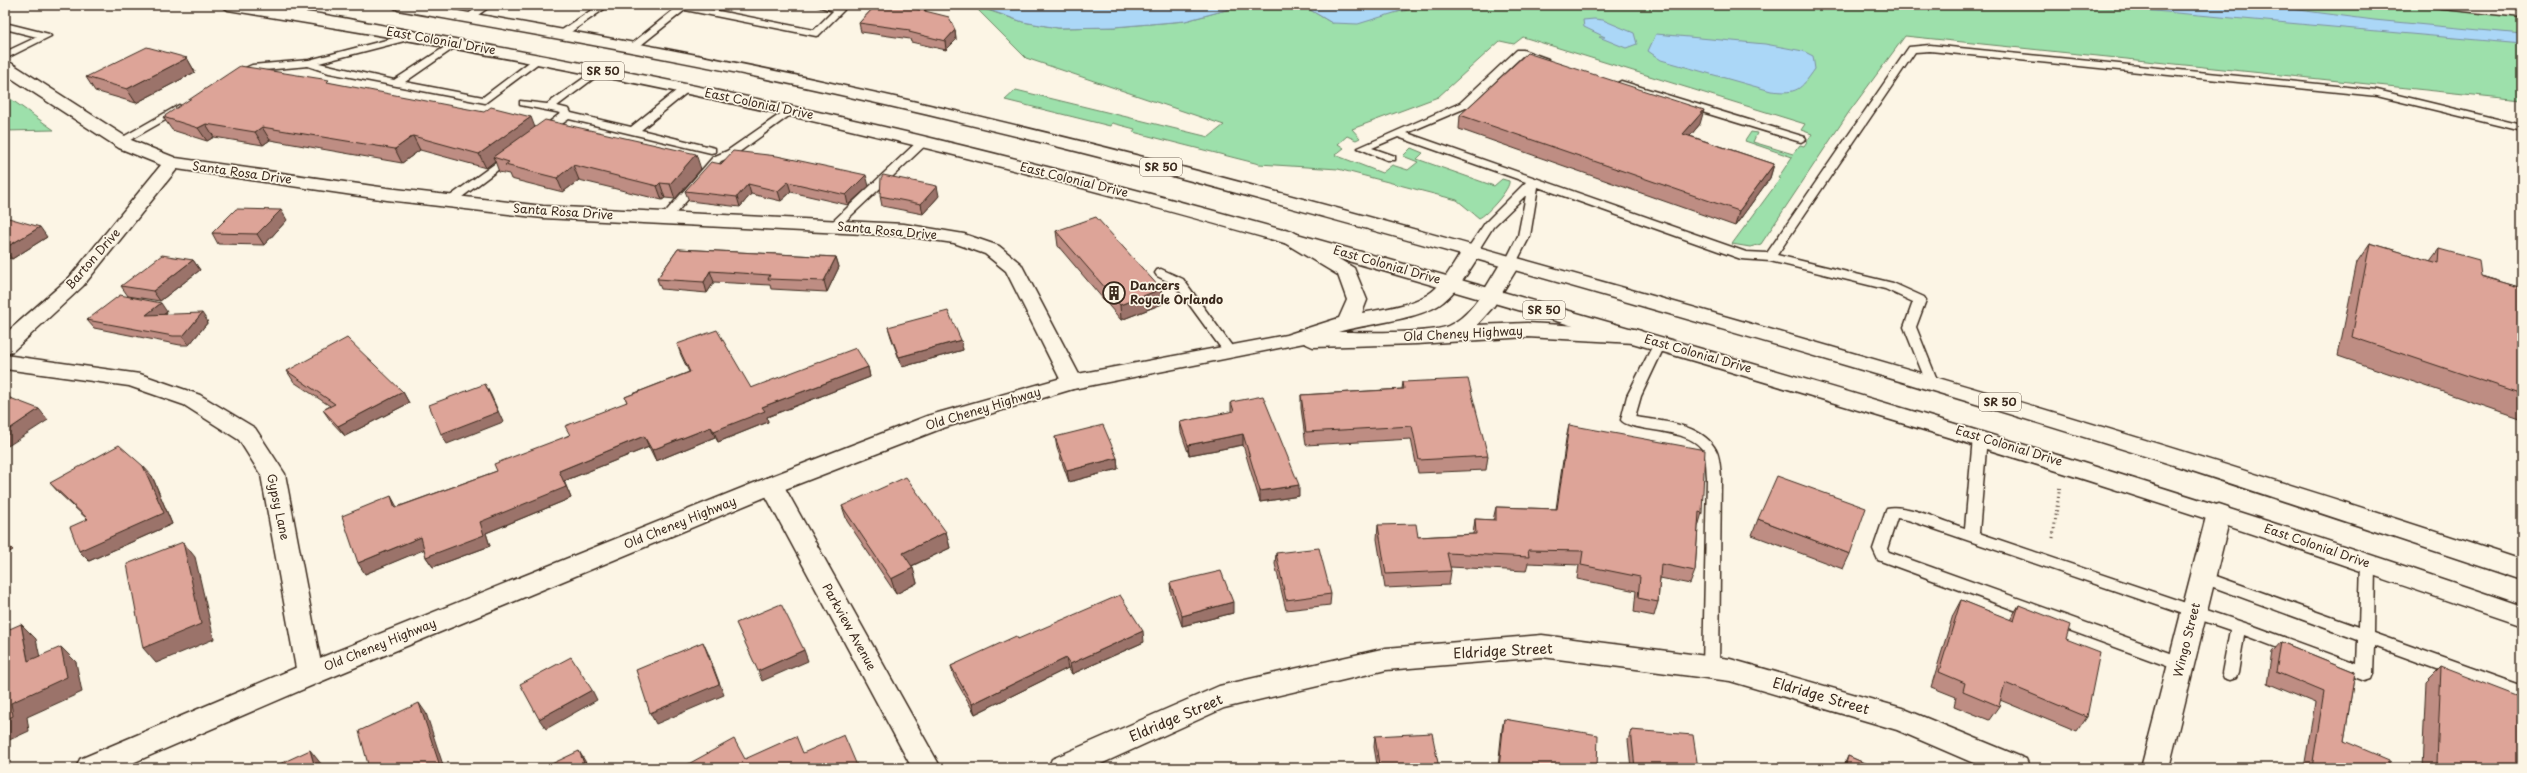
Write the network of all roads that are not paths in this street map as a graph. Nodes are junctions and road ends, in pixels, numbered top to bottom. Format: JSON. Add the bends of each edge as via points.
{"nodes":[{"id":1,"x":228,"y":5,"type":"edge"},
{"id":2,"x":403,"y":5,"type":"edge"},
{"id":3,"x":487,"y":5,"type":"edge"},
{"id":4,"x":605,"y":5,"type":"edge"},
{"id":5,"x":820,"y":5,"type":"edge"},
{"id":6,"x":2433,"y":5,"type":"edge"},
{"id":7,"x":679,"y":6,"type":"edge"},
{"id":8,"x":2522,"y":14,"type":"edge"},
{"id":9,"x":468,"y":18,"type":"junction"},
{"id":10,"x":332,"y":22,"type":"junction"},
{"id":11,"x":5,"y":26,"type":"edge"},
{"id":12,"x":562,"y":34,"type":"junction"},
{"id":13,"x":413,"y":36,"type":"junction"},
{"id":14,"x":454,"y":44,"type":"junction"},
{"id":15,"x":633,"y":47,"type":"junction"},
{"id":16,"x":5,"y":56,"type":"edge"},
{"id":17,"x":539,"y":59,"type":"junction"},
{"id":18,"x":1550,"y":62,"type":"edge"},
{"id":19,"x":309,"y":63,"type":"junction"},
{"id":20,"x":719,"y":64,"type":"junction"},
{"id":21,"x":5,"y":66,"type":"edge"},
{"id":22,"x":598,"y":71,"type":"junction"},
{"id":23,"x":230,"y":78,"type":"edge"},
{"id":24,"x":1611,"y":80,"type":"edge"},
{"id":25,"x":396,"y":83,"type":"junction"},
{"id":26,"x":686,"y":88,"type":"junction"},
{"id":27,"x":524,"y":103,"type":"dead end"},
{"id":28,"x":185,"y":104,"type":"edge"},
{"id":29,"x":549,"y":108,"type":"junction"},
{"id":30,"x":789,"y":111,"type":"junction"},
{"id":31,"x":567,"y":115,"type":"junction"},
{"id":32,"x":2522,"y":128,"type":"edge"},
{"id":33,"x":633,"y":131,"type":"junction"},
{"id":34,"x":1398,"y":133,"type":"junction"},
{"id":35,"x":535,"y":138,"type":"edge"},
{"id":36,"x":1801,"y":139,"type":"dead end"},
{"id":37,"x":121,"y":141,"type":"junction"},
{"id":38,"x":924,"y":141,"type":"junction"},
{"id":39,"x":522,"y":148,"type":"edge"},
{"id":40,"x":711,"y":150,"type":"dead end"},
{"id":41,"x":1391,"y":158,"type":"dead end"},
{"id":42,"x":172,"y":163,"type":"junction"},
{"id":43,"x":1534,"y":181,"type":"junction"},
{"id":44,"x":450,"y":201,"type":"junction"},
{"id":45,"x":666,"y":218,"type":"junction"},
{"id":46,"x":834,"y":226,"type":"junction"},
{"id":47,"x":1282,"y":234,"type":"junction"},
{"id":48,"x":1472,"y":252,"type":"junction"},
{"id":49,"x":1770,"y":257,"type":"junction"},
{"id":50,"x":1511,"y":262,"type":"junction"},
{"id":51,"x":1161,"y":273,"type":"dead end"},
{"id":52,"x":1450,"y":284,"type":"junction"},
{"id":53,"x":1491,"y":295,"type":"junction"},
{"id":54,"x":1347,"y":322,"type":"junction"},
{"id":55,"x":1453,"y":333,"type":"junction"},
{"id":56,"x":1637,"y":337,"type":"junction"},
{"id":57,"x":1290,"y":341,"type":"junction"},
{"id":58,"x":1660,"y":343,"type":"junction"},
{"id":59,"x":5,"y":346,"type":"edge"},
{"id":60,"x":1230,"y":352,"type":"junction"},
{"id":61,"x":5,"y":362,"type":"edge"},
{"id":62,"x":1072,"y":382,"type":"junction"},
{"id":63,"x":1932,"y":382,"type":"junction"},
{"id":64,"x":1980,"y":438,"type":"junction"},
{"id":65,"x":772,"y":485,"type":"junction"},
{"id":66,"x":2219,"y":513,"type":"junction"},
{"id":67,"x":1971,"y":536,"type":"junction"},
{"id":68,"x":2368,"y":563,"type":"junction"},
{"id":69,"x":2522,"y":570,"type":"edge"},
{"id":70,"x":2202,"y":577,"type":"junction"},
{"id":71,"x":2194,"y":613,"type":"junction"},
{"id":72,"x":2522,"y":616,"type":"edge"},
{"id":73,"x":2238,"y":627,"type":"junction"},
{"id":74,"x":2366,"y":636,"type":"junction"},
{"id":75,"x":2181,"y":664,"type":"junction"},
{"id":76,"x":1711,"y":668,"type":"junction"},
{"id":77,"x":2230,"y":673,"type":"dead end"},
{"id":78,"x":310,"y":674,"type":"junction"},
{"id":79,"x":2522,"y":693,"type":"edge"},
{"id":80,"x":90,"y":768,"type":"edge"},
{"id":81,"x":927,"y":768,"type":"edge"},
{"id":82,"x":1062,"y":768,"type":"edge"},
{"id":83,"x":2016,"y":768,"type":"edge"},
{"id":84,"x":2155,"y":768,"type":"edge"}],
"edges":[{"from":1,"to":10,"type":"main road","name":"East Colonial Drive","number":"SR 50"},
{"from":2,"to":9,"type":"main road","number":"SR 50"},
{"from":3,"to":9,"type":"lane"},
{"from":4,"to":12,"type":"lane"},
{"from":5,"to":7,"type":"lane","via":[[839,10],[816,33]]},
{"from":6,"to":8,"type":"lane"},
{"from":7,"to":15,"type":"lane"},
{"from":9,"to":12,"type":"main road","number":"SR 50"},
{"from":10,"to":13,"type":"main road","name":"East Colonial Drive","number":"SR 50"},
{"from":10,"to":15,"type":"main road","via":[[389,20],[570,52]]},
{"from":11,"to":16,"type":"lane","via":[[46,36]]},
{"from":12,"to":15,"type":"main road","number":"SR 50"},
{"from":13,"to":14,"type":"main road","name":"East Colonial Drive","number":"SR 50"},
{"from":13,"to":19,"type":"lane"},
{"from":14,"to":17,"type":"main road","name":"East Colonial Drive","number":"SR 50"},
{"from":14,"to":25,"type":"lane"},
{"from":15,"to":20,"type":"main road","number":"SR 50"},
{"from":17,"to":22,"type":"main road","name":"East Colonial Drive","number":"SR 50"},
{"from":17,"to":25,"type":"lane","via":[[485,100]]},
{"from":18,"to":34,"type":"lane","via":[[1520,52],[1464,106]]},
{"from":19,"to":23,"type":"lane","via":[[252,68]]},
{"from":19,"to":25,"type":"lane","via":[[329,70]]},
{"from":20,"to":22,"type":"main road","via":[[631,64]]},
{"from":20,"to":48,"type":"main road","number":"SR 50","via":[[1090,149]]},
{"from":21,"to":37,"type":"main road","name":"Santa Rosa Drive"},
{"from":22,"to":26,"type":"main road","name":"East Colonial Drive","number":"SR 50"},
{"from":22,"to":29,"type":"lane"},
{"from":24,"to":36,"type":"lane"},
{"from":26,"to":30,"type":"main road","name":"East Colonial Drive","number":"SR 50"},
{"from":26,"to":33,"type":"lane"},
{"from":27,"to":29,"type":"lane"},
{"from":28,"to":37,"type":"lane"},
{"from":29,"to":31,"type":"lane","via":[[565,111]]},
{"from":30,"to":38,"type":"main road","name":"East Colonial Drive","number":"SR 50"},
{"from":30,"to":45,"type":"lane","via":[[730,153],[717,159]]},
{"from":31,"to":33,"type":"lane"},
{"from":31,"to":35,"type":"lane"},
{"from":32,"to":49,"type":"lane","via":[[2377,93],[1930,48],[1912,49]]},
{"from":33,"to":40,"type":"lane"},
{"from":34,"to":41,"type":"lane","via":[[1363,148]]},
{"from":34,"to":43,"type":"lane"},
{"from":37,"to":42,"type":"main road","name":"Santa Rosa Drive"},
{"from":38,"to":46,"type":"lane"},
{"from":38,"to":47,"type":"main road","name":"East Colonial Drive","number":"SR 50"},
{"from":39,"to":44,"type":"lane"},
{"from":42,"to":44,"type":"main road","name":"Santa Rosa Drive"},
{"from":42,"to":59,"type":"main road","name":"Barton Drive","via":[[76,282]]},
{"from":43,"to":48,"type":"lane","via":[[1489,225]]},
{"from":43,"to":49,"type":"lane","via":[[1745,256]]},
{"from":43,"to":50,"type":"lane","via":[[1524,236]]},
{"from":44,"to":45,"type":"main road","name":"Santa Rosa Drive","via":[[543,212]]},
{"from":45,"to":46,"type":"main road","name":"Santa Rosa Drive"},
{"from":46,"to":62,"type":"main road","name":"Santa Rosa Drive","via":[[912,231],[957,238],[992,250],[1014,268]]},
{"from":47,"to":52,"type":"main road","name":"East Colonial Drive","number":"SR 50"},
{"from":47,"to":54,"type":"main road","via":[[1347,272],[1357,300]]},
{"from":48,"to":50,"type":"main road","number":"SR 50"},
{"from":48,"to":52,"type":"main road","name":"Old Cheney Highway"},
{"from":49,"to":63,"type":"lane","via":[[1889,286],[1920,300],[1910,328]]},
{"from":50,"to":53,"type":"main road"},
{"from":50,"to":63,"type":"main road","number":"SR 50"},
{"from":51,"to":60,"type":"lane","via":[[1179,282]]},
{"from":52,"to":53,"type":"main road","name":"East Colonial Drive","number":"SR 50"},
{"from":52,"to":54,"type":"main road","name":"Old Cheney Highway","via":[[1435,300],[1388,315]]},
{"from":53,"to":55,"type":"main road","via":[[1468,324]]},
{"from":53,"to":56,"type":"main road","name":"East Colonial Drive","number":"SR 50"},
{"from":54,"to":57,"type":"main road","name":"Old Cheney Highway"},
{"from":55,"to":56,"type":"main road","name":"Old Cheney Highway","via":[[1527,330]]},
{"from":55,"to":57,"type":"main road","name":"Old Cheney Highway","via":[[1417,337]]},
{"from":56,"to":58,"type":"main road","name":"East Colonial Drive","number":"SR 50"},
{"from":57,"to":60,"type":"main road","name":"Old Cheney Highway"},
{"from":58,"to":64,"type":"main road","name":"East Colonial Drive","number":"SR 50"},
{"from":58,"to":76,"type":"lane","via":[[1634,396],[1628,420],[1689,434],[1706,445],[1711,454],[1714,476]]},
{"from":60,"to":62,"type":"main road","name":"Old Cheney Highway"},
{"from":61,"to":78,"type":"main road","name":"Gypsy Lane","via":[[132,379],[192,400],[247,434],[273,474]]},
{"from":62,"to":65,"type":"main road","name":"Old Cheney Highway","via":[[935,422]]},
{"from":63,"to":69,"type":"main road","number":"SR 50","via":[[2241,478]]},
{"from":64,"to":66,"type":"main road","name":"East Colonial Drive","number":"SR 50"},
{"from":64,"to":67,"type":"lane"},
{"from":65,"to":78,"type":"main road","name":"Old Cheney Highway"},
{"from":65,"to":81,"type":"main road","name":"Parkview Avenue"},
{"from":66,"to":68,"type":"main road","name":"East Colonial Drive","number":"SR 50"},
{"from":66,"to":70,"type":"main road","name":"Wingo Street"},
{"from":67,"to":71,"type":"lane"},
{"from":67,"to":75,"type":"lane","via":[[1896,511],[1892,512],[1880,549],[1883,556]]},
{"from":68,"to":72,"type":"main road","name":"East Colonial Drive","number":"SR 50"},
{"from":68,"to":74,"type":"lane"},
{"from":70,"to":71,"type":"main road","name":"Wingo Street"},
{"from":70,"to":74,"type":"lane"},
{"from":71,"to":73,"type":"lane"},
{"from":71,"to":75,"type":"main road","name":"Wingo Street"},
{"from":73,"to":74,"type":"lane","via":[[2365,674]]},
{"from":73,"to":77,"type":"lane"},
{"from":74,"to":79,"type":"lane"},
{"from":75,"to":84,"type":"main road","name":"Wingo Street"},
{"from":76,"to":82,"type":"main road","name":"Eldridge Street","via":[[1542,646],[1386,659],[1219,698]]},
{"from":76,"to":83,"type":"main road","name":"Eldridge Street","via":[[1730,670],[1902,720]]},
{"from":78,"to":80,"type":"main road","name":"Old Cheney Highway"}]}
